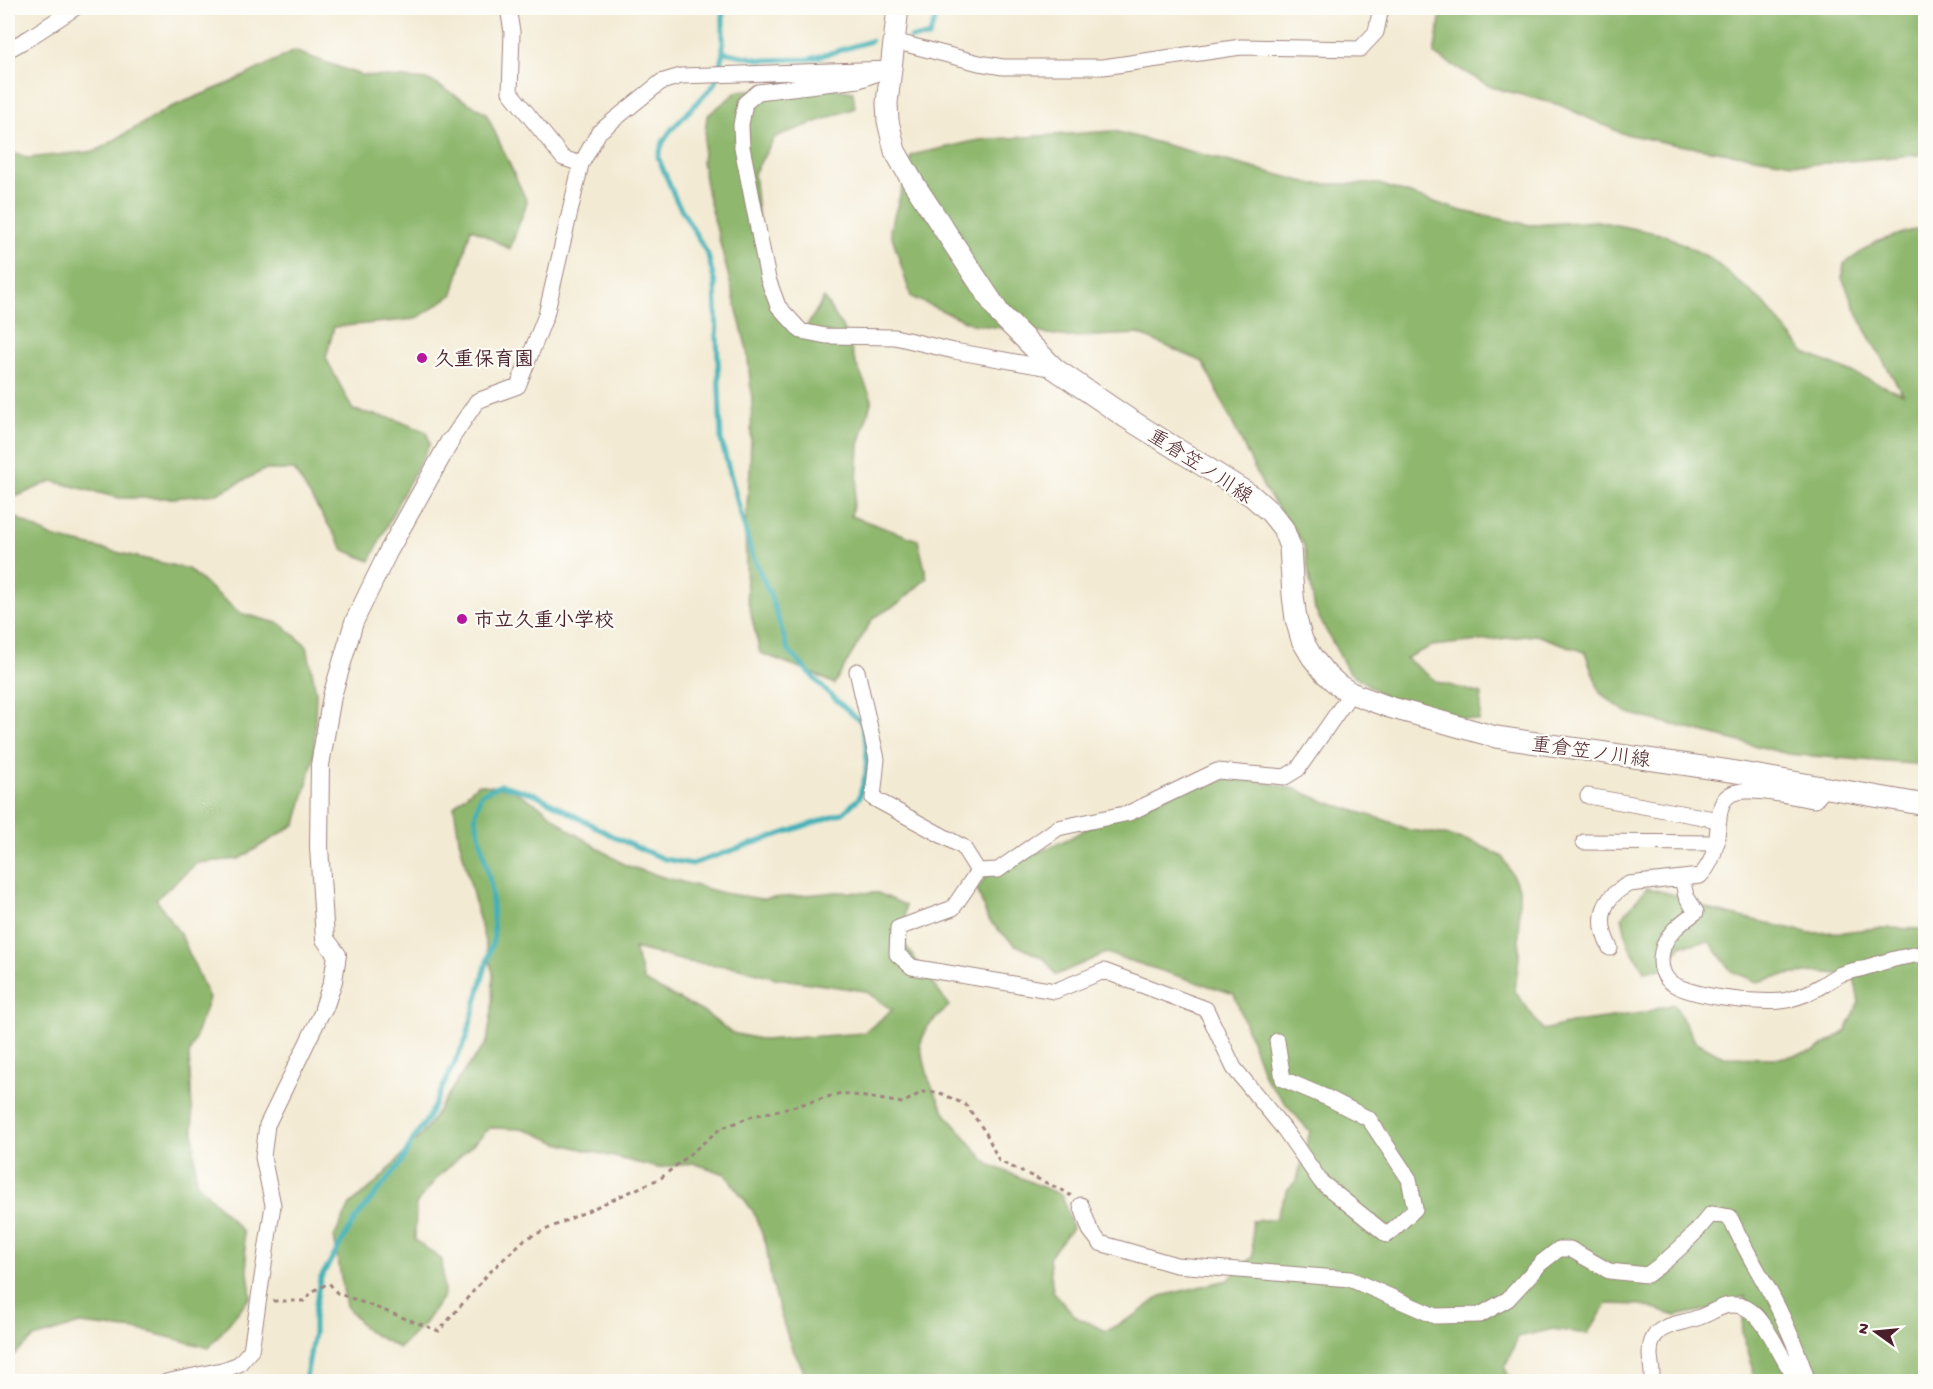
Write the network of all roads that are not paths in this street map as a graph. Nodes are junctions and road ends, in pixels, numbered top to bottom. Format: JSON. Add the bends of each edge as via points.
{"nodes":[{"id":1,"x":75,"y":8,"type":"edge"},
{"id":2,"x":508,"y":8,"type":"edge"},
{"id":3,"x":898,"y":8,"type":"edge"},
{"id":4,"x":1381,"y":8,"type":"edge"},
{"id":5,"x":894,"y":41,"type":"junction"},
{"id":6,"x":8,"y":50,"type":"edge"},
{"id":7,"x":890,"y":69,"type":"junction"},
{"id":8,"x":581,"y":164,"type":"junction"},
{"id":9,"x":1055,"y":369,"type":"junction"},
{"id":10,"x":450,"y":441,"type":"joint"},
{"id":11,"x":857,"y":671,"type":"dead end"},
{"id":12,"x":1351,"y":693,"type":"junction"},
{"id":13,"x":1827,"y":787,"type":"junction"},
{"id":14,"x":1588,"y":796,"type":"dead end"},
{"id":15,"x":1926,"y":805,"type":"edge"},
{"id":16,"x":1719,"y":819,"type":"junction"},
{"id":17,"x":1584,"y":842,"type":"dead end"},
{"id":18,"x":1717,"y":843,"type":"junction"},
{"id":19,"x":978,"y":871,"type":"junction"},
{"id":20,"x":1682,"y":878,"type":"junction"},
{"id":21,"x":1611,"y":948,"type":"dead end"},
{"id":22,"x":1926,"y":954,"type":"edge"},
{"id":23,"x":324,"y":1008,"type":"joint"},
{"id":24,"x":1277,"y":1041,"type":"dead end"},
{"id":25,"x":1081,"y":1205,"type":"road end"},
{"id":26,"x":166,"y":1382,"type":"edge"},
{"id":27,"x":1651,"y":1382,"type":"edge"},
{"id":28,"x":1801,"y":1382,"type":"edge"},
{"id":29,"x":1808,"y":1382,"type":"edge"}],
"edges":[{"from":1,"to":6,"type":"street"},
{"from":2,"to":8,"type":"street","via":[[512,32],[510,92],[563,158]]},
{"from":3,"to":5,"type":"main road","name":"重倉笠ノ川線"},
{"from":4,"to":5,"type":"street","via":[[1376,32],[1360,49],[1241,47],[1103,67],[1003,67]]},
{"from":5,"to":7,"type":"main road","name":"重倉笠ノ川線"},
{"from":7,"to":8,"type":"street","via":[[709,74],[661,82],[599,132]]},
{"from":7,"to":9,"type":"main road","name":"重倉笠ノ川線","via":[[887,103],[895,151],[1000,314]]},
{"from":7,"to":9,"type":"street","via":[[859,81],[758,92],[745,103],[742,147],[768,279],[778,306],[801,331],[826,336],[895,337]]},
{"from":8,"to":10,"type":"street","via":[[546,315],[518,386],[477,401]]},
{"from":9,"to":12,"type":"main road","name":"重倉笠ノ川線","via":[[1252,496],[1271,513],[1283,528],[1290,547],[1296,619],[1302,640],[1324,672]]},
{"from":10,"to":23,"type":"street","via":[[354,622],[332,696],[321,765],[319,847],[325,939],[337,955]]},
{"from":11,"to":19,"type":"street","via":[[878,759],[873,798],[963,847]]},
{"from":12,"to":13,"type":"main road","name":"重倉笠ノ川線","via":[[1496,737]]},
{"from":12,"to":19,"type":"street","via":[[1298,769],[1285,777],[1217,771],[1129,813],[1058,828],[998,870]]},
{"from":13,"to":15,"type":"main road","name":"重倉笠ノ川線"},
{"from":13,"to":16,"type":"street","via":[[1815,800],[1748,790],[1732,792],[1720,807]]},
{"from":14,"to":16,"type":"street"},
{"from":16,"to":18,"type":"street"},
{"from":17,"to":18,"type":"street"},
{"from":18,"to":20,"type":"street","via":[[1700,876]]},
{"from":19,"to":24,"type":"street","via":[[953,908],[898,928],[897,954],[912,966],[1055,991],[1104,971],[1206,1009],[1234,1068],[1321,1182],[1387,1235],[1415,1209],[1409,1179],[1369,1119],[1283,1079]]},
{"from":20,"to":21,"type":"street","via":[[1629,884],[1619,889],[1603,911],[1603,933]]},
{"from":20,"to":22,"type":"street","via":[[1686,896],[1696,912],[1664,941],[1660,962],[1674,985],[1701,994],[1731,1000],[1784,1001],[1819,988],[1839,975]]},
{"from":23,"to":26,"type":"street","via":[[267,1125],[263,1157],[273,1205],[251,1350],[239,1364],[226,1369]]},
{"from":25,"to":29,"type":"street","via":[[1090,1230],[1100,1243],[1176,1265],[1350,1279],[1436,1316],[1480,1315],[1508,1299],[1559,1249],[1570,1249],[1609,1271],[1647,1275],[1688,1242],[1711,1214],[1730,1217],[1795,1345]]},
{"from":27,"to":28,"type":"street","via":[[1650,1348],[1655,1336],[1664,1327],[1727,1306],[1754,1312]]}]}
